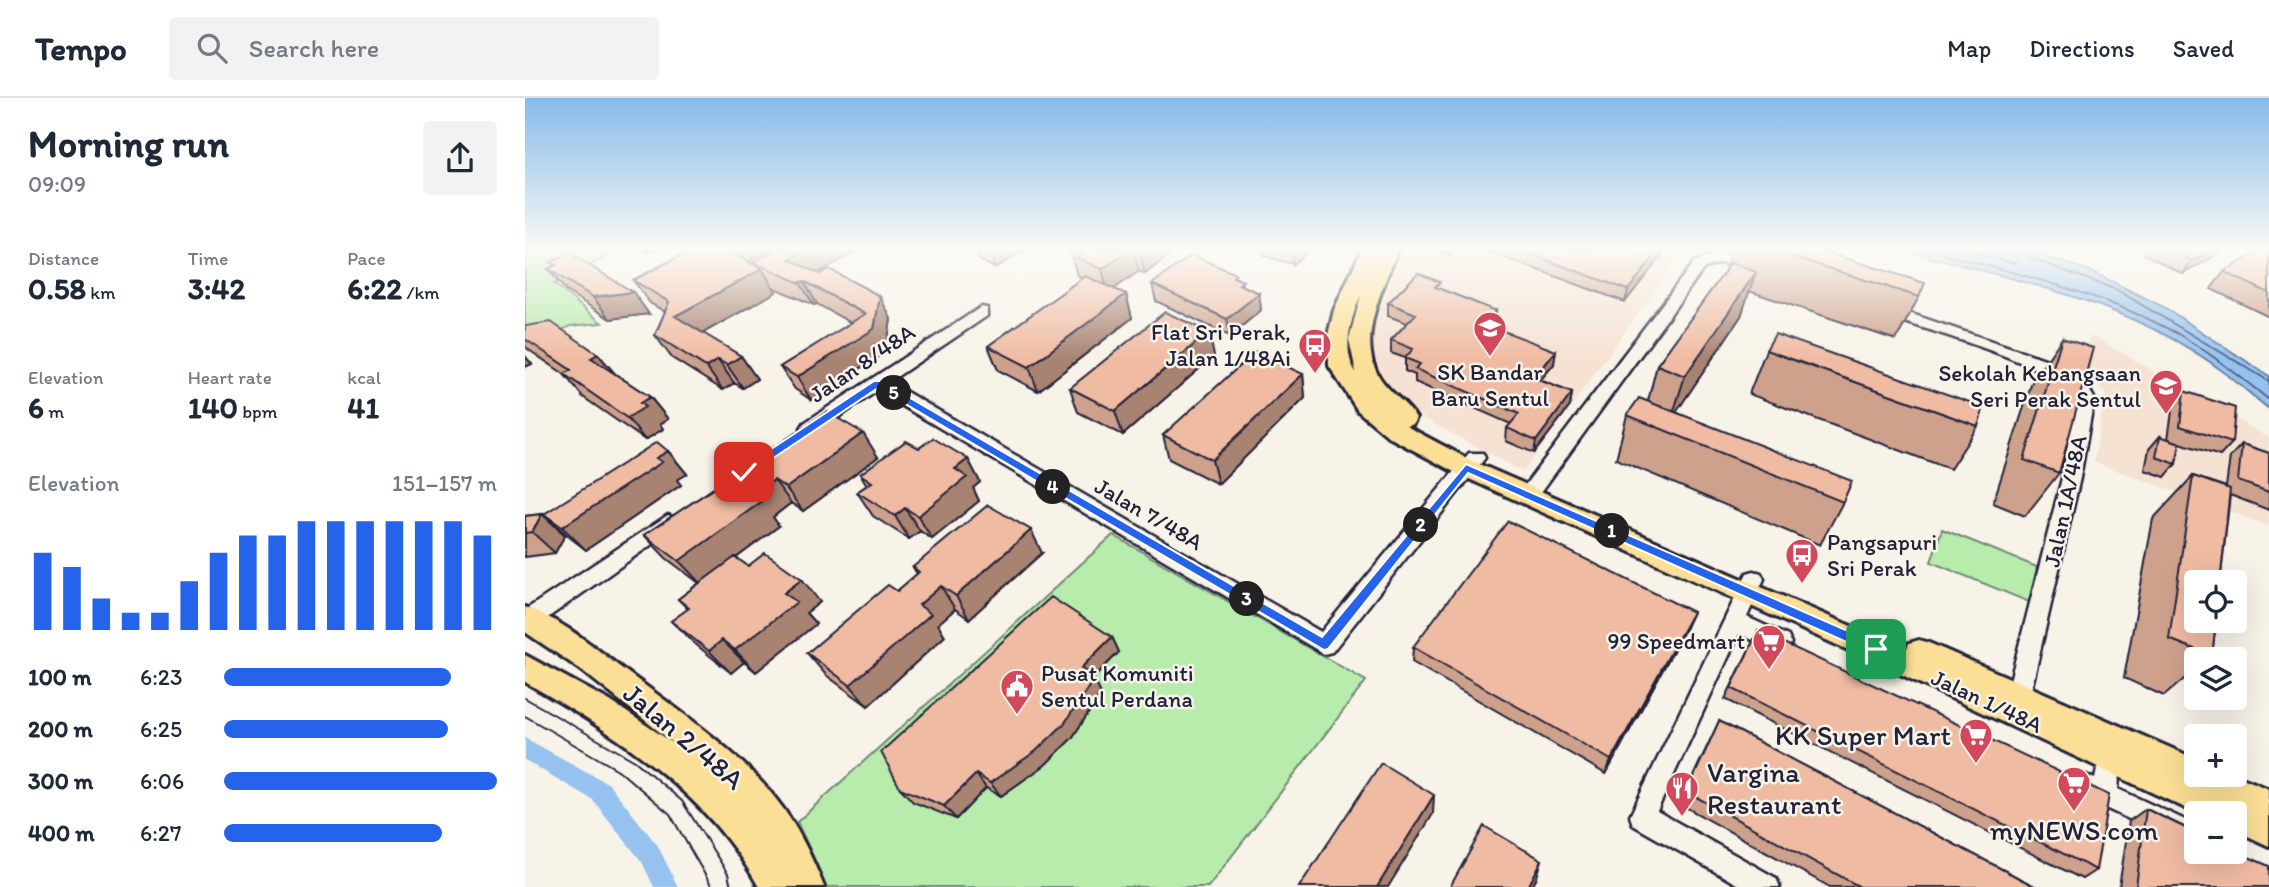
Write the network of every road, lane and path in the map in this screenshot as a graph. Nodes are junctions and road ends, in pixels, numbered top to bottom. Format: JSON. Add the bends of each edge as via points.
{"nodes":[{"id":1,"x":1354,"y":286,"type":"edge"},
{"id":2,"x":1375,"y":286,"type":"edge"},
{"id":3,"x":1684,"y":286,"type":"edge"},
{"id":4,"x":1863,"y":302,"type":"edge"},
{"id":5,"x":981,"y":312,"type":"dead end"},
{"id":6,"x":877,"y":383,"type":"junction"},
{"id":7,"x":796,"y":437,"type":"edge"},
{"id":8,"x":1471,"y":463,"type":"junction"},
{"id":9,"x":1533,"y":489,"type":"junction"},
{"id":10,"x":678,"y":516,"type":"edge"},
{"id":11,"x":1751,"y":585,"type":"junction"},
{"id":12,"x":527,"y":619,"type":"edge"},
{"id":13,"x":1734,"y":621,"type":"junction"},
{"id":14,"x":1796,"y":650,"type":"edge"},
{"id":15,"x":525,"y":667,"type":"edge"},
{"id":16,"x":2016,"y":705,"type":"junction"},
{"id":17,"x":2109,"y":757,"type":"junction"},
{"id":18,"x":2184,"y":769,"type":"edge"},
{"id":19,"x":2068,"y":779,"type":"edge"},
{"id":20,"x":2227,"y":787,"type":"edge"},
{"id":21,"x":2105,"y":796,"type":"junction"},
{"id":22,"x":2205,"y":801,"type":"edge"},
{"id":23,"x":2269,"y":806,"type":"edge"},
{"id":24,"x":2247,"y":820,"type":"edge"},
{"id":25,"x":2269,"y":830,"type":"edge"},
{"id":26,"x":2184,"y":832,"type":"edge"},
{"id":27,"x":777,"y":887,"type":"edge"},
{"id":28,"x":807,"y":887,"type":"edge"},
{"id":29,"x":1767,"y":887,"type":"edge"}],
"edges":[{"from":1,"to":8,"type":"main road","name":"Jalan 1/48A","via":[[1338,335],[1340,366],[1366,405],[1397,431]]},
{"from":2,"to":8,"type":"main road","name":"Jalan 1/48A","via":[[1358,334],[1362,367],[1378,393],[1402,416]]},
{"from":3,"to":9,"type":"street"},
{"from":4,"to":16,"type":"street","name":"Jalan 1A/48A","via":[[2048,366],[2079,386],[2085,398],[2069,490]]},
{"from":5,"to":6,"type":"street","name":"Jalan 8/48A"},
{"from":6,"to":7,"type":"street","name":"Jalan 8/48A"},
{"from":6,"to":8,"type":"street","name":"Jalan 7/48A","via":[[1324,645]]},
{"from":8,"to":9,"type":"main road","name":"Jalan 1/48A"},
{"from":9,"to":11,"type":"main road","name":"Jalan 1/48A"},
{"from":10,"to":12,"type":"street"},
{"from":11,"to":13,"type":"street"},
{"from":11,"to":16,"type":"main road","name":"Jalan 1/48A"},
{"from":12,"to":28,"type":"main road","name":"Jalan 2/48A","via":[[596,664],[719,759],[763,805],[790,846]]},
{"from":13,"to":14,"type":"street"},
{"from":13,"to":29,"type":"street","via":[[1642,816]]},
{"from":15,"to":27,"type":"main road","name":"Jalan 2/48A","via":[[596,707],[695,778],[739,821]]},
{"from":16,"to":17,"type":"main road","name":"Jalan 1/48A"},
{"from":16,"to":18,"type":"main road","name":"Jalan 1/48A"},
{"from":17,"to":21,"type":"street"},
{"from":17,"to":22,"type":"main road","name":"Jalan 1/48A"},
{"from":19,"to":21,"type":"street"},
{"from":20,"to":23,"type":"main road","name":"Jalan 1/48A"},
{"from":21,"to":26,"type":"street"},
{"from":24,"to":25,"type":"main road","name":"Jalan 1/48A"}]}
